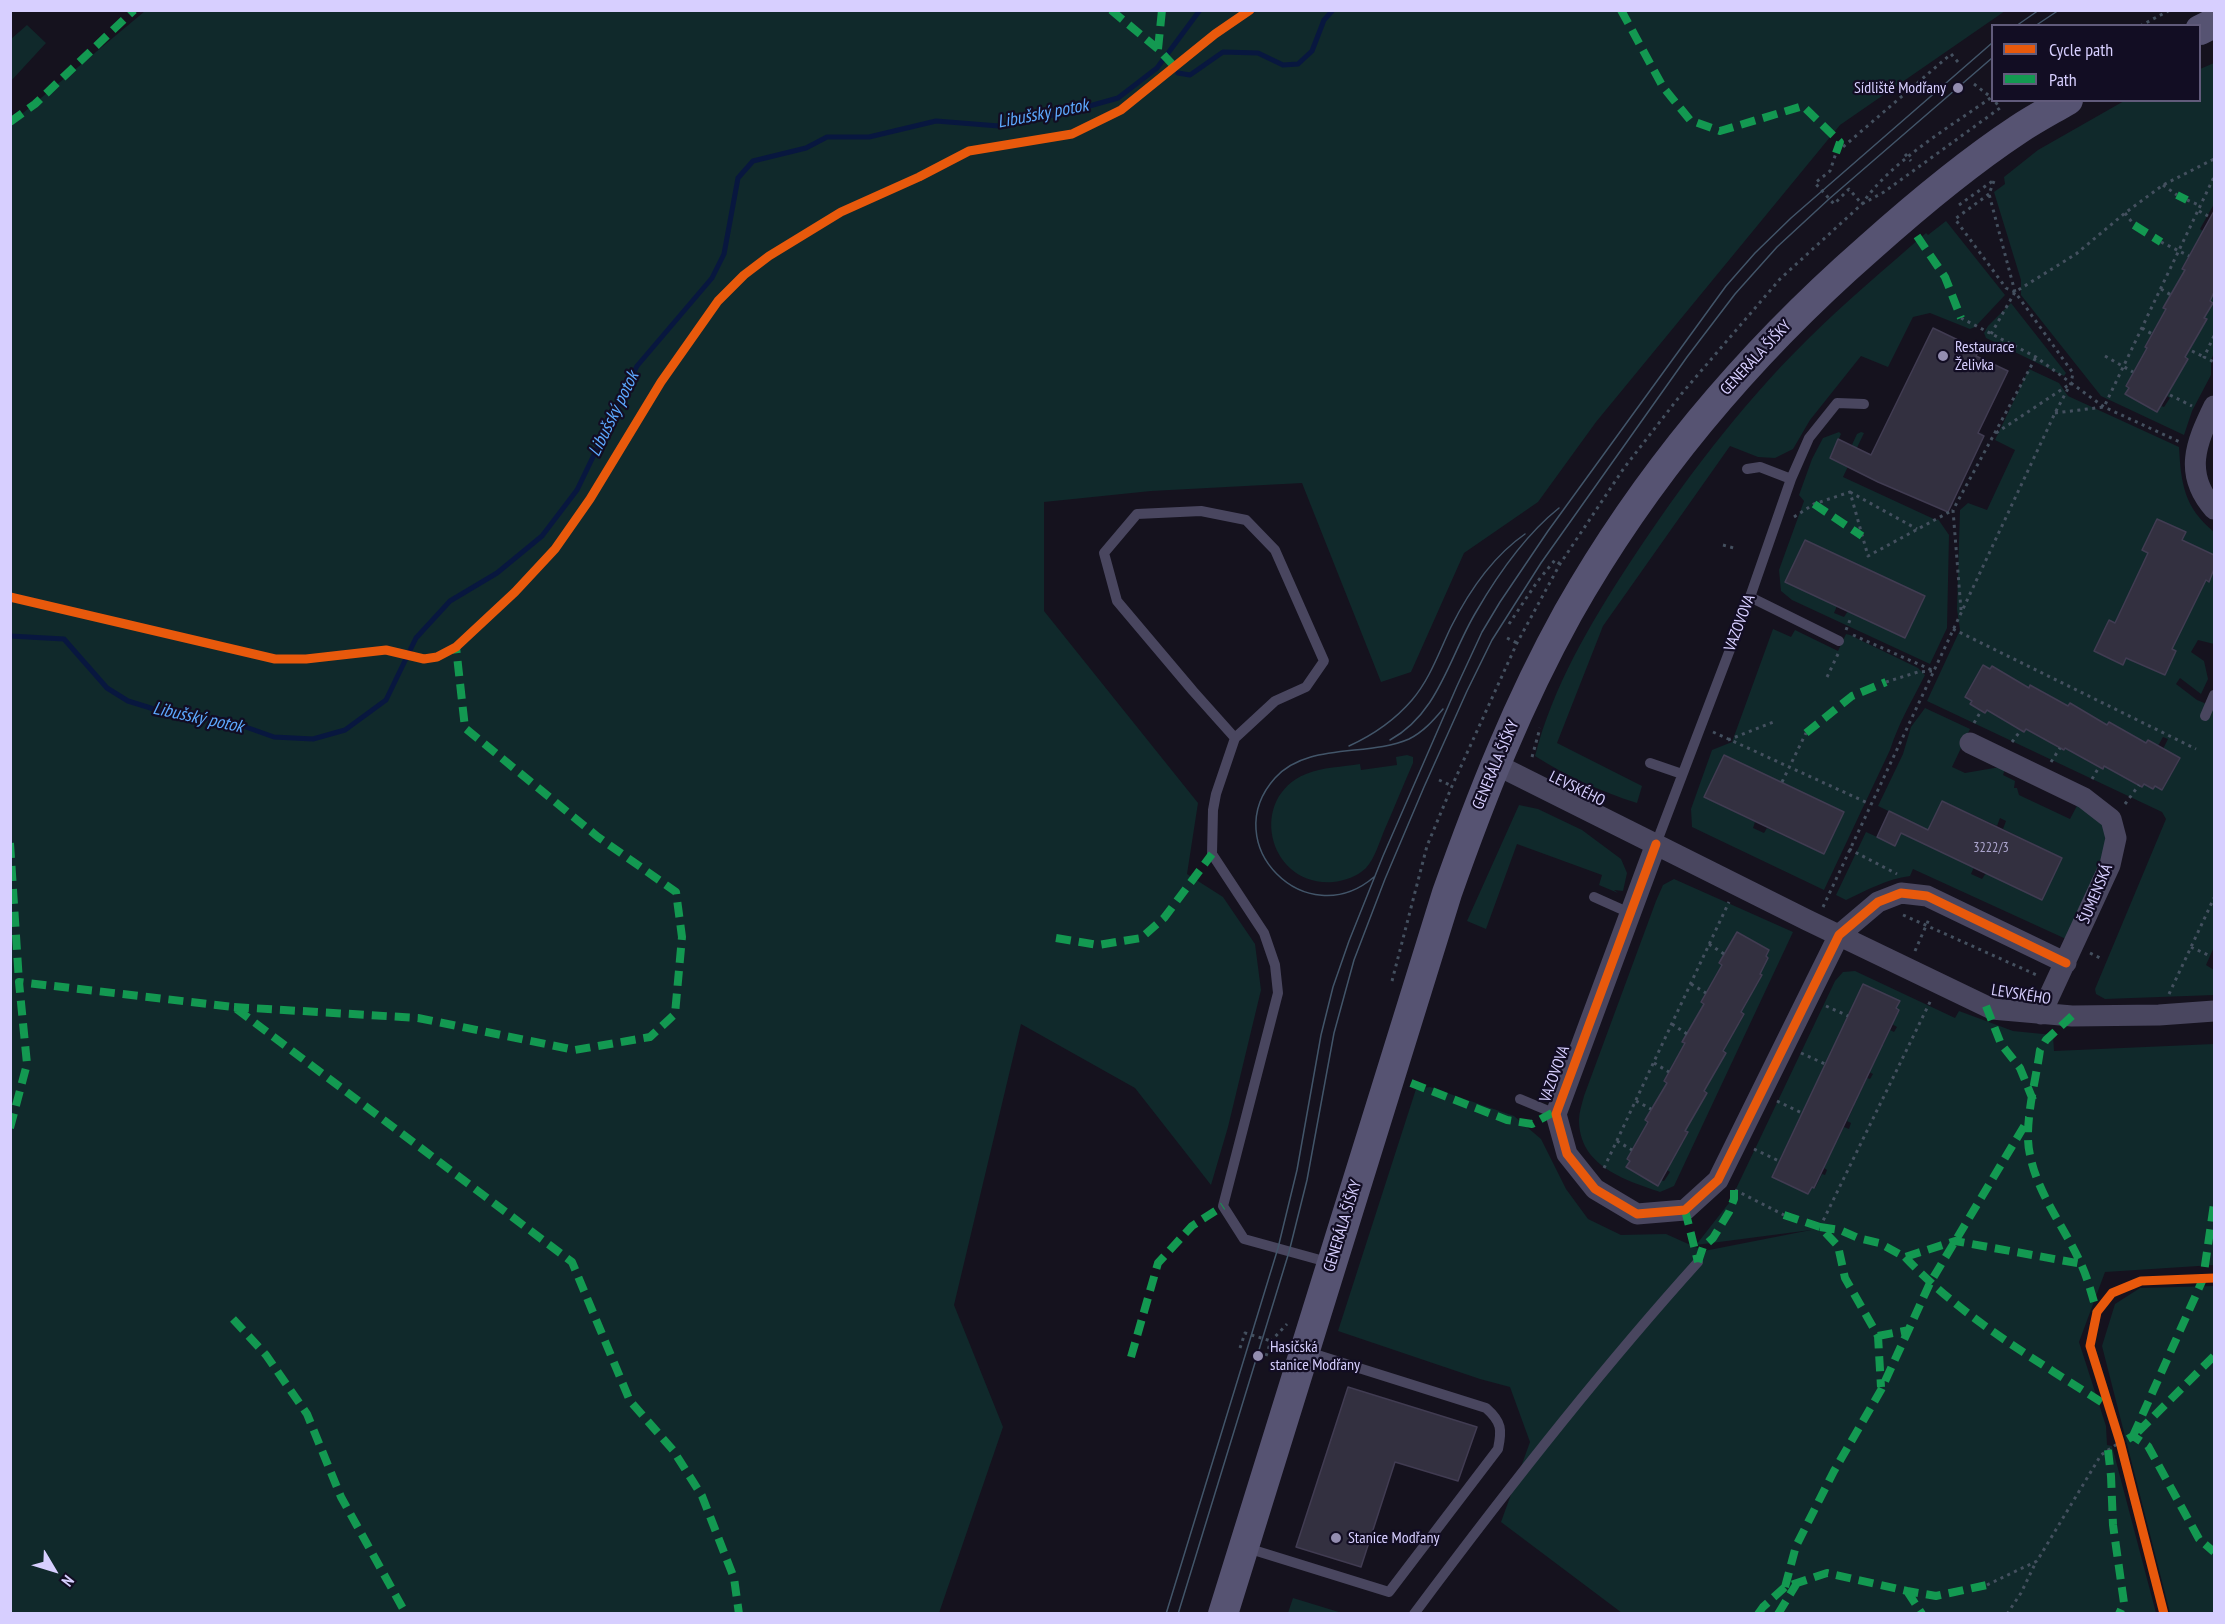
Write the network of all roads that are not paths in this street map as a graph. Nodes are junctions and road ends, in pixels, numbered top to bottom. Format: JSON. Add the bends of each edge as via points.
{"nodes":[{"id":1,"x":2065,"y":102,"type":"edge"},
{"id":2,"x":1864,"y":404,"type":"dead end"},
{"id":3,"x":2212,"y":410,"type":"edge"},
{"id":4,"x":1747,"y":469,"type":"dead end"},
{"id":5,"x":1791,"y":479,"type":"junction"},
{"id":6,"x":2214,"y":509,"type":"edge"},
{"id":7,"x":1750,"y":597,"type":"junction"},
{"id":8,"x":1839,"y":641,"type":"road end"},
{"id":9,"x":2214,"y":695,"type":"edge"},
{"id":10,"x":2205,"y":716,"type":"dead end"},
{"id":11,"x":1970,"y":735,"type":"road end"},
{"id":12,"x":1236,"y":738,"type":"junction"},
{"id":13,"x":1650,"y":763,"type":"dead end"},
{"id":14,"x":1495,"y":764,"type":"junction"},
{"id":15,"x":1682,"y":774,"type":"junction"},
{"id":16,"x":1656,"y":844,"type":"junction"},
{"id":17,"x":1594,"y":897,"type":"dead end"},
{"id":18,"x":1632,"y":914,"type":"junction"},
{"id":19,"x":1839,"y":935,"type":"junction"},
{"id":20,"x":2066,"y":963,"type":"junction"},
{"id":21,"x":2214,"y":1011,"type":"edge"},
{"id":22,"x":2041,"y":1014,"type":"junction"},
{"id":23,"x":1520,"y":1098,"type":"dead end"},
{"id":24,"x":1556,"y":1114,"type":"junction"},
{"id":25,"x":1698,"y":1262,"type":"dead end"},
{"id":26,"x":1331,"y":1263,"type":"junction"},
{"id":27,"x":1304,"y":1351,"type":"junction"},
{"id":28,"x":1244,"y":1547,"type":"junction"},
{"id":29,"x":1223,"y":1614,"type":"edge"},
{"id":30,"x":1414,"y":1614,"type":"edge"}],
"edges":[{"from":1,"to":14,"type":"main road","name":"GENERÁLA ŠIŠKY","via":[[2018,129],[1896,224],[1814,297],[1728,388],[1673,454],[1594,569],[1545,657]]},
{"from":2,"to":5,"type":"lane","name":"VAZOVOVA","via":[[1837,403],[1809,438]]},
{"from":3,"to":6,"type":"street","via":[[2195,451],[2195,466],[2202,496]]},
{"from":4,"to":5,"type":"lane","via":[[1760,467]]},
{"from":5,"to":7,"type":"lane","name":"VAZOVOVA"},
{"from":7,"to":8,"type":"lane"},
{"from":7,"to":15,"type":"lane","name":"VAZOVOVA"},
{"from":9,"to":10,"type":"lane"},
{"from":11,"to":20,"type":"street","name":"ŠUMENSKÁ","via":[[2084,798],[2110,819],[2116,838],[2110,865]]},
{"from":12,"to":12,"type":"lane","via":[[1275,701],[1306,687],[1324,661],[1275,550],[1246,520],[1201,511],[1137,514],[1104,553],[1117,601]]},
{"from":12,"to":26,"type":"lane","via":[[1212,810],[1212,854],[1264,933],[1275,965],[1278,993],[1222,1206],[1244,1239]]},
{"from":13,"to":15,"type":"lane"},
{"from":14,"to":16,"type":"street","name":"LEVSKÉHO"},
{"from":14,"to":26,"type":"main road","name":"GENERÁLA ŠIŠKY","via":[[1447,893]]},
{"from":15,"to":16,"type":"lane","name":"VAZOVOVA"},
{"from":16,"to":18,"type":"street","name":"VAZOVOVA"},
{"from":16,"to":19,"type":"street","name":"LEVSKÉHO"},
{"from":17,"to":18,"type":"lane"},
{"from":18,"to":24,"type":"street","name":"VAZOVOVA"},
{"from":19,"to":20,"type":"street","via":[[1878,902],[1901,893],[1927,896]]},
{"from":19,"to":22,"type":"street","name":"LEVSKÉHO","via":[[1992,1009]]},
{"from":19,"to":24,"type":"street","name":"VAZOVOVA","via":[[1718,1180],[1685,1210],[1637,1214],[1595,1189],[1567,1154]]},
{"from":20,"to":22,"type":"street","name":"ŠUMENSKÁ"},
{"from":21,"to":22,"type":"street","name":"LEVSKÉHO","via":[[2159,1015]]},
{"from":23,"to":24,"type":"lane"},
{"from":25,"to":30,"type":"lane","via":[[1642,1324],[1511,1486]]},
{"from":26,"to":27,"type":"main road","name":"GENERÁLA ŠIŠKY"},
{"from":27,"to":28,"type":"main road","name":"GENERÁLA ŠIŠKY"},
{"from":27,"to":28,"type":"lane","via":[[1486,1408],[1497,1417],[1502,1433],[1498,1449],[1389,1592]]},
{"from":28,"to":29,"type":"main road","name":"GENERÁLA ŠIŠKY"}]}
